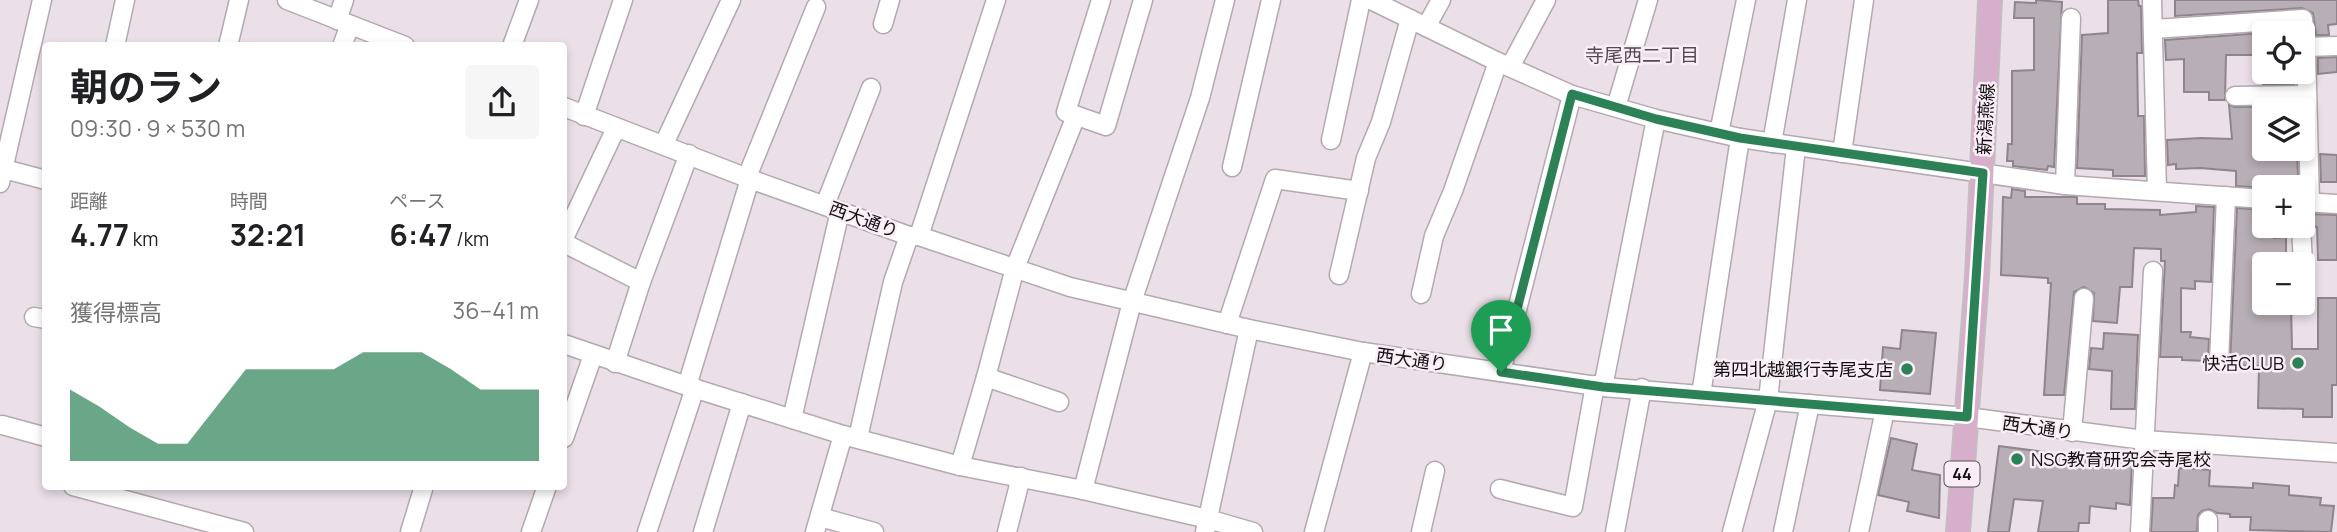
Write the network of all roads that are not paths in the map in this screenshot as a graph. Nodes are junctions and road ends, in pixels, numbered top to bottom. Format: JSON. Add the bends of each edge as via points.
{"nodes":[{"id":1,"x":42,"y":0,"type":"edge"},
{"id":2,"x":125,"y":0,"type":"edge"},
{"id":3,"x":239,"y":0,"type":"edge"},
{"id":4,"x":287,"y":0,"type":"edge"},
{"id":5,"x":344,"y":0,"type":"edge"},
{"id":6,"x":529,"y":0,"type":"edge"},
{"id":7,"x":623,"y":0,"type":"edge"},
{"id":8,"x":731,"y":0,"type":"edge"},
{"id":9,"x":890,"y":0,"type":"edge"},
{"id":10,"x":996,"y":0,"type":"edge"},
{"id":11,"x":1101,"y":0,"type":"edge"},
{"id":12,"x":1143,"y":0,"type":"edge"},
{"id":13,"x":1225,"y":0,"type":"edge"},
{"id":14,"x":1271,"y":0,"type":"edge"},
{"id":15,"x":1362,"y":0,"type":"edge"},
{"id":16,"x":1371,"y":0,"type":"edge"},
{"id":17,"x":1441,"y":0,"type":"edge"},
{"id":18,"x":1546,"y":0,"type":"edge"},
{"id":19,"x":1648,"y":0,"type":"edge"},
{"id":20,"x":1746,"y":0,"type":"edge"},
{"id":21,"x":1797,"y":0,"type":"edge"},
{"id":22,"x":1864,"y":0,"type":"edge"},
{"id":23,"x":1990,"y":0,"type":"edge"},
{"id":24,"x":2152,"y":0,"type":"edge"},
{"id":25,"x":816,"y":7,"type":"dead end"},
{"id":26,"x":2071,"y":18,"type":"dead end"},
{"id":27,"x":2273,"y":21,"type":"edge"},
{"id":28,"x":2303,"y":21,"type":"edge"},
{"id":29,"x":343,"y":22,"type":"junction"},
{"id":30,"x":2252,"y":22,"type":"edge"},
{"id":31,"x":1418,"y":23,"type":"junction"},
{"id":32,"x":883,"y":24,"type":"dead end"},
{"id":33,"x":2154,"y":29,"type":"junction"},
{"id":34,"x":116,"y":42,"type":"edge"},
{"id":35,"x":229,"y":42,"type":"edge"},
{"id":36,"x":342,"y":42,"type":"edge"},
{"id":37,"x":395,"y":42,"type":"edge"},
{"id":38,"x":513,"y":42,"type":"edge"},
{"id":39,"x":2337,"y":46,"type":"edge"},
{"id":40,"x":2315,"y":47,"type":"edge"},
{"id":41,"x":1504,"y":65,"type":"junction"},
{"id":42,"x":2306,"y":84,"type":"edge"},
{"id":43,"x":871,"y":88,"type":"dead end"},
{"id":44,"x":1572,"y":94,"type":"junction"},
{"id":45,"x":2306,"y":95,"type":"junction"},
{"id":46,"x":2235,"y":96,"type":"dead end"},
{"id":47,"x":1616,"y":107,"type":"junction"},
{"id":48,"x":567,"y":108,"type":"edge"},
{"id":49,"x":584,"y":116,"type":"junction"},
{"id":50,"x":1076,"y":116,"type":"junction"},
{"id":51,"x":1656,"y":119,"type":"junction"},
{"id":52,"x":616,"y":128,"type":"junction"},
{"id":53,"x":1719,"y":133,"type":"junction"},
{"id":54,"x":1740,"y":138,"type":"junction"},
{"id":55,"x":1331,"y":140,"type":"dead end"},
{"id":56,"x":1772,"y":143,"type":"junction"},
{"id":57,"x":664,"y":144,"type":"junction"},
{"id":58,"x":1796,"y":147,"type":"junction"},
{"id":59,"x":1842,"y":153,"type":"junction"},
{"id":60,"x":690,"y":154,"type":"junction"},
{"id":61,"x":1232,"y":167,"type":"dead end"},
{"id":62,"x":1983,"y":173,"type":"junction"},
{"id":63,"x":1,"y":174,"type":"edge"},
{"id":64,"x":2306,"y":175,"type":"edge"},
{"id":65,"x":749,"y":178,"type":"junction"},
{"id":66,"x":42,"y":179,"type":"edge"},
{"id":67,"x":2065,"y":185,"type":"junction"},
{"id":68,"x":1359,"y":191,"type":"junction"},
{"id":69,"x":2157,"y":191,"type":"junction"},
{"id":70,"x":2226,"y":196,"type":"junction"},
{"id":71,"x":2252,"y":198,"type":"edge"},
{"id":72,"x":2315,"y":203,"type":"edge"},
{"id":73,"x":2337,"y":204,"type":"edge"},
{"id":74,"x":832,"y":208,"type":"junction"},
{"id":75,"x":567,"y":234,"type":"edge"},
{"id":76,"x":914,"y":236,"type":"junction"},
{"id":77,"x":567,"y":243,"type":"edge"},
{"id":78,"x":1015,"y":268,"type":"junction"},
{"id":79,"x":2152,"y":271,"type":"dead end"},
{"id":80,"x":1339,"y":275,"type":"dead end"},
{"id":81,"x":641,"y":282,"type":"junction"},
{"id":82,"x":1421,"y":294,"type":"dead end"},
{"id":83,"x":2084,"y":298,"type":"dead end"},
{"id":84,"x":1132,"y":302,"type":"junction"},
{"id":85,"x":1227,"y":324,"type":"junction"},
{"id":86,"x":1249,"y":329,"type":"junction"},
{"id":87,"x":567,"y":345,"type":"edge"},
{"id":88,"x":1363,"y":352,"type":"junction"},
{"id":89,"x":593,"y":355,"type":"junction"},
{"id":90,"x":2219,"y":362,"type":"dead end"},
{"id":91,"x":615,"y":363,"type":"junction"},
{"id":92,"x":1501,"y":372,"type":"junction"},
{"id":93,"x":986,"y":377,"type":"junction"},
{"id":94,"x":1599,"y":386,"type":"junction"},
{"id":95,"x":691,"y":387,"type":"junction"},
{"id":96,"x":1642,"y":388,"type":"junction"},
{"id":97,"x":1701,"y":395,"type":"junction"},
{"id":98,"x":1768,"y":400,"type":"junction"},
{"id":99,"x":1059,"y":402,"type":"dead end"},
{"id":100,"x":742,"y":403,"type":"junction"},
{"id":101,"x":1810,"y":404,"type":"junction"},
{"id":102,"x":1885,"y":410,"type":"junction"},
{"id":103,"x":1967,"y":417,"type":"junction"},
{"id":104,"x":792,"y":419,"type":"junction"},
{"id":105,"x":2,"y":425,"type":"dead end"},
{"id":106,"x":567,"y":429,"type":"edge"},
{"id":107,"x":2072,"y":432,"type":"junction"},
{"id":108,"x":42,"y":436,"type":"edge"},
{"id":109,"x":851,"y":436,"type":"junction"},
{"id":110,"x":2144,"y":440,"type":"junction"},
{"id":111,"x":2337,"y":453,"type":"edge"},
{"id":112,"x":960,"y":466,"type":"junction"},
{"id":113,"x":1435,"y":471,"type":"dead end"},
{"id":114,"x":1021,"y":477,"type":"junction"},
{"id":115,"x":1500,"y":489,"type":"dead end"},
{"id":116,"x":88,"y":490,"type":"edge"},
{"id":117,"x":423,"y":490,"type":"edge"},
{"id":118,"x":546,"y":490,"type":"edge"},
{"id":119,"x":1083,"y":490,"type":"junction"},
{"id":120,"x":817,"y":524,"type":"edge"},
{"id":121,"x":1207,"y":525,"type":"edge"},
{"id":122,"x":244,"y":532,"type":"edge"},
{"id":123,"x":410,"y":532,"type":"edge"},
{"id":124,"x":531,"y":532,"type":"edge"},
{"id":125,"x":647,"y":532,"type":"edge"},
{"id":126,"x":703,"y":532,"type":"edge"},
{"id":127,"x":874,"y":532,"type":"edge"},
{"id":128,"x":1007,"y":532,"type":"edge"},
{"id":129,"x":1253,"y":532,"type":"edge"},
{"id":130,"x":1314,"y":532,"type":"edge"},
{"id":131,"x":1421,"y":532,"type":"edge"},
{"id":132,"x":1615,"y":532,"type":"edge"},
{"id":133,"x":1732,"y":532,"type":"edge"},
{"id":134,"x":1783,"y":532,"type":"edge"},
{"id":135,"x":1859,"y":532,"type":"edge"},
{"id":136,"x":1958,"y":532,"type":"edge"},
{"id":137,"x":2140,"y":532,"type":"edge"}],
"edges":[{"from":1,"to":63,"type":"street"},
{"from":2,"to":34,"type":"street"},
{"from":3,"to":35,"type":"street"},
{"from":4,"to":29,"type":"street"},
{"from":5,"to":29,"type":"street"},
{"from":6,"to":38,"type":"street"},
{"from":7,"to":49,"type":"street"},
{"from":8,"to":57,"type":"street"},
{"from":9,"to":32,"type":"street"},
{"from":10,"to":76,"type":"street"},
{"from":11,"to":50,"type":"street","via":[[1066,112]]},
{"from":12,"to":50,"type":"street","via":[[1105,126]]},
{"from":13,"to":84,"type":"street","via":[[1200,98]]},
{"from":14,"to":61,"type":"street"},
{"from":15,"to":55,"type":"street"},
{"from":16,"to":31,"type":"street"},
{"from":17,"to":31,"type":"street"},
{"from":18,"to":41,"type":"street"},
{"from":19,"to":47,"type":"street"},
{"from":20,"to":53,"type":"street"},
{"from":21,"to":56,"type":"street"},
{"from":22,"to":59,"type":"street"},
{"from":23,"to":62,"type":"main road","name":"新潟燕線","number":"44"},
{"from":24,"to":33,"type":"street"},
{"from":25,"to":65,"type":"street"},
{"from":26,"to":67,"type":"street"},
{"from":27,"to":28,"type":"street"},
{"from":29,"to":36,"type":"street"},
{"from":29,"to":37,"type":"street"},
{"from":30,"to":33,"type":"street"},
{"from":31,"to":41,"type":"street"},
{"from":31,"to":68,"type":"street","via":[[1366,159]]},
{"from":33,"to":69,"type":"street"},
{"from":39,"to":40,"type":"street"},
{"from":41,"to":44,"type":"street"},
{"from":41,"to":82,"type":"street","via":[[1434,236]]},
{"from":42,"to":45,"type":"street"},
{"from":43,"to":74,"type":"street"},
{"from":44,"to":47,"type":"street"},
{"from":44,"to":92,"type":"street"},
{"from":45,"to":46,"type":"street"},
{"from":45,"to":64,"type":"street"},
{"from":47,"to":51,"type":"street"},
{"from":48,"to":49,"type":"street","name":"西大通り"},
{"from":49,"to":52,"type":"street","name":"西大通り"},
{"from":50,"to":78,"type":"street"},
{"from":51,"to":53,"type":"street"},
{"from":51,"to":94,"type":"street"},
{"from":52,"to":57,"type":"street","name":"西大通り"},
{"from":52,"to":75,"type":"street"},
{"from":53,"to":54,"type":"street"},
{"from":54,"to":56,"type":"street"},
{"from":54,"to":97,"type":"street"},
{"from":56,"to":58,"type":"street"},
{"from":57,"to":60,"type":"street","name":"西大通り"},
{"from":58,"to":59,"type":"street"},
{"from":58,"to":98,"type":"street"},
{"from":59,"to":62,"type":"street"},
{"from":60,"to":65,"type":"street","name":"西大通り"},
{"from":60,"to":81,"type":"street"},
{"from":62,"to":67,"type":"street"},
{"from":62,"to":103,"type":"main road","name":"新潟燕線","number":"44"},
{"from":63,"to":66,"type":"street"},
{"from":65,"to":74,"type":"street","name":"西大通り"},
{"from":65,"to":95,"type":"street"},
{"from":67,"to":69,"type":"street"},
{"from":68,"to":80,"type":"street"},
{"from":68,"to":85,"type":"street","via":[[1275,179]]},
{"from":69,"to":70,"type":"street"},
{"from":70,"to":71,"type":"street"},
{"from":70,"to":90,"type":"street"},
{"from":72,"to":73,"type":"street"},
{"from":74,"to":76,"type":"street","name":"西大通り"},
{"from":74,"to":104,"type":"street"},
{"from":76,"to":78,"type":"street","name":"西大通り"},
{"from":76,"to":109,"type":"street","via":[[893,282]]},
{"from":77,"to":81,"type":"street"},
{"from":78,"to":84,"type":"street","name":"西大通り"},
{"from":78,"to":93,"type":"street"},
{"from":79,"to":110,"type":"street"},
{"from":81,"to":91,"type":"street"},
{"from":83,"to":107,"type":"street"},
{"from":84,"to":85,"type":"street","name":"西大通り"},
{"from":84,"to":119,"type":"street"},
{"from":85,"to":86,"type":"street","name":"西大通り"},
{"from":86,"to":88,"type":"street","name":"西大通り"},
{"from":86,"to":121,"type":"street"},
{"from":87,"to":89,"type":"street"},
{"from":88,"to":92,"type":"street","name":"西大通り"},
{"from":88,"to":130,"type":"street"},
{"from":89,"to":91,"type":"street"},
{"from":89,"to":106,"type":"street"},
{"from":91,"to":95,"type":"street"},
{"from":92,"to":94,"type":"street","name":"西大通り"},
{"from":93,"to":99,"type":"street"},
{"from":93,"to":112,"type":"street"},
{"from":94,"to":96,"type":"street","name":"西大通り"},
{"from":94,"to":115,"type":"street","via":[[1573,507]]},
{"from":95,"to":100,"type":"street"},
{"from":95,"to":125,"type":"street"},
{"from":96,"to":97,"type":"street","name":"西大通り"},
{"from":96,"to":132,"type":"street"},
{"from":97,"to":98,"type":"street","name":"西大通り"},
{"from":98,"to":101,"type":"street","name":"西大通り"},
{"from":98,"to":133,"type":"street"},
{"from":100,"to":104,"type":"street"},
{"from":100,"to":126,"type":"street"},
{"from":101,"to":102,"type":"street","name":"西大通り"},
{"from":101,"to":134,"type":"street"},
{"from":102,"to":103,"type":"street","name":"西大通り"},
{"from":102,"to":135,"type":"street"},
{"from":103,"to":107,"type":"street","name":"西大通り"},
{"from":103,"to":136,"type":"main road","name":"新潟燕線","number":"44"},
{"from":104,"to":109,"type":"street"},
{"from":105,"to":108,"type":"street"},
{"from":107,"to":110,"type":"street","name":"西大通り"},
{"from":109,"to":112,"type":"street"},
{"from":109,"to":120,"type":"street"},
{"from":110,"to":111,"type":"street","name":"西大通り"},
{"from":110,"to":137,"type":"street"},
{"from":112,"to":114,"type":"street"},
{"from":113,"to":131,"type":"street"},
{"from":114,"to":119,"type":"street"},
{"from":114,"to":128,"type":"street"},
{"from":116,"to":122,"type":"street"},
{"from":117,"to":123,"type":"street"},
{"from":118,"to":124,"type":"street"},
{"from":119,"to":121,"type":"street"},
{"from":120,"to":127,"type":"street"},
{"from":121,"to":129,"type":"street"}]}
